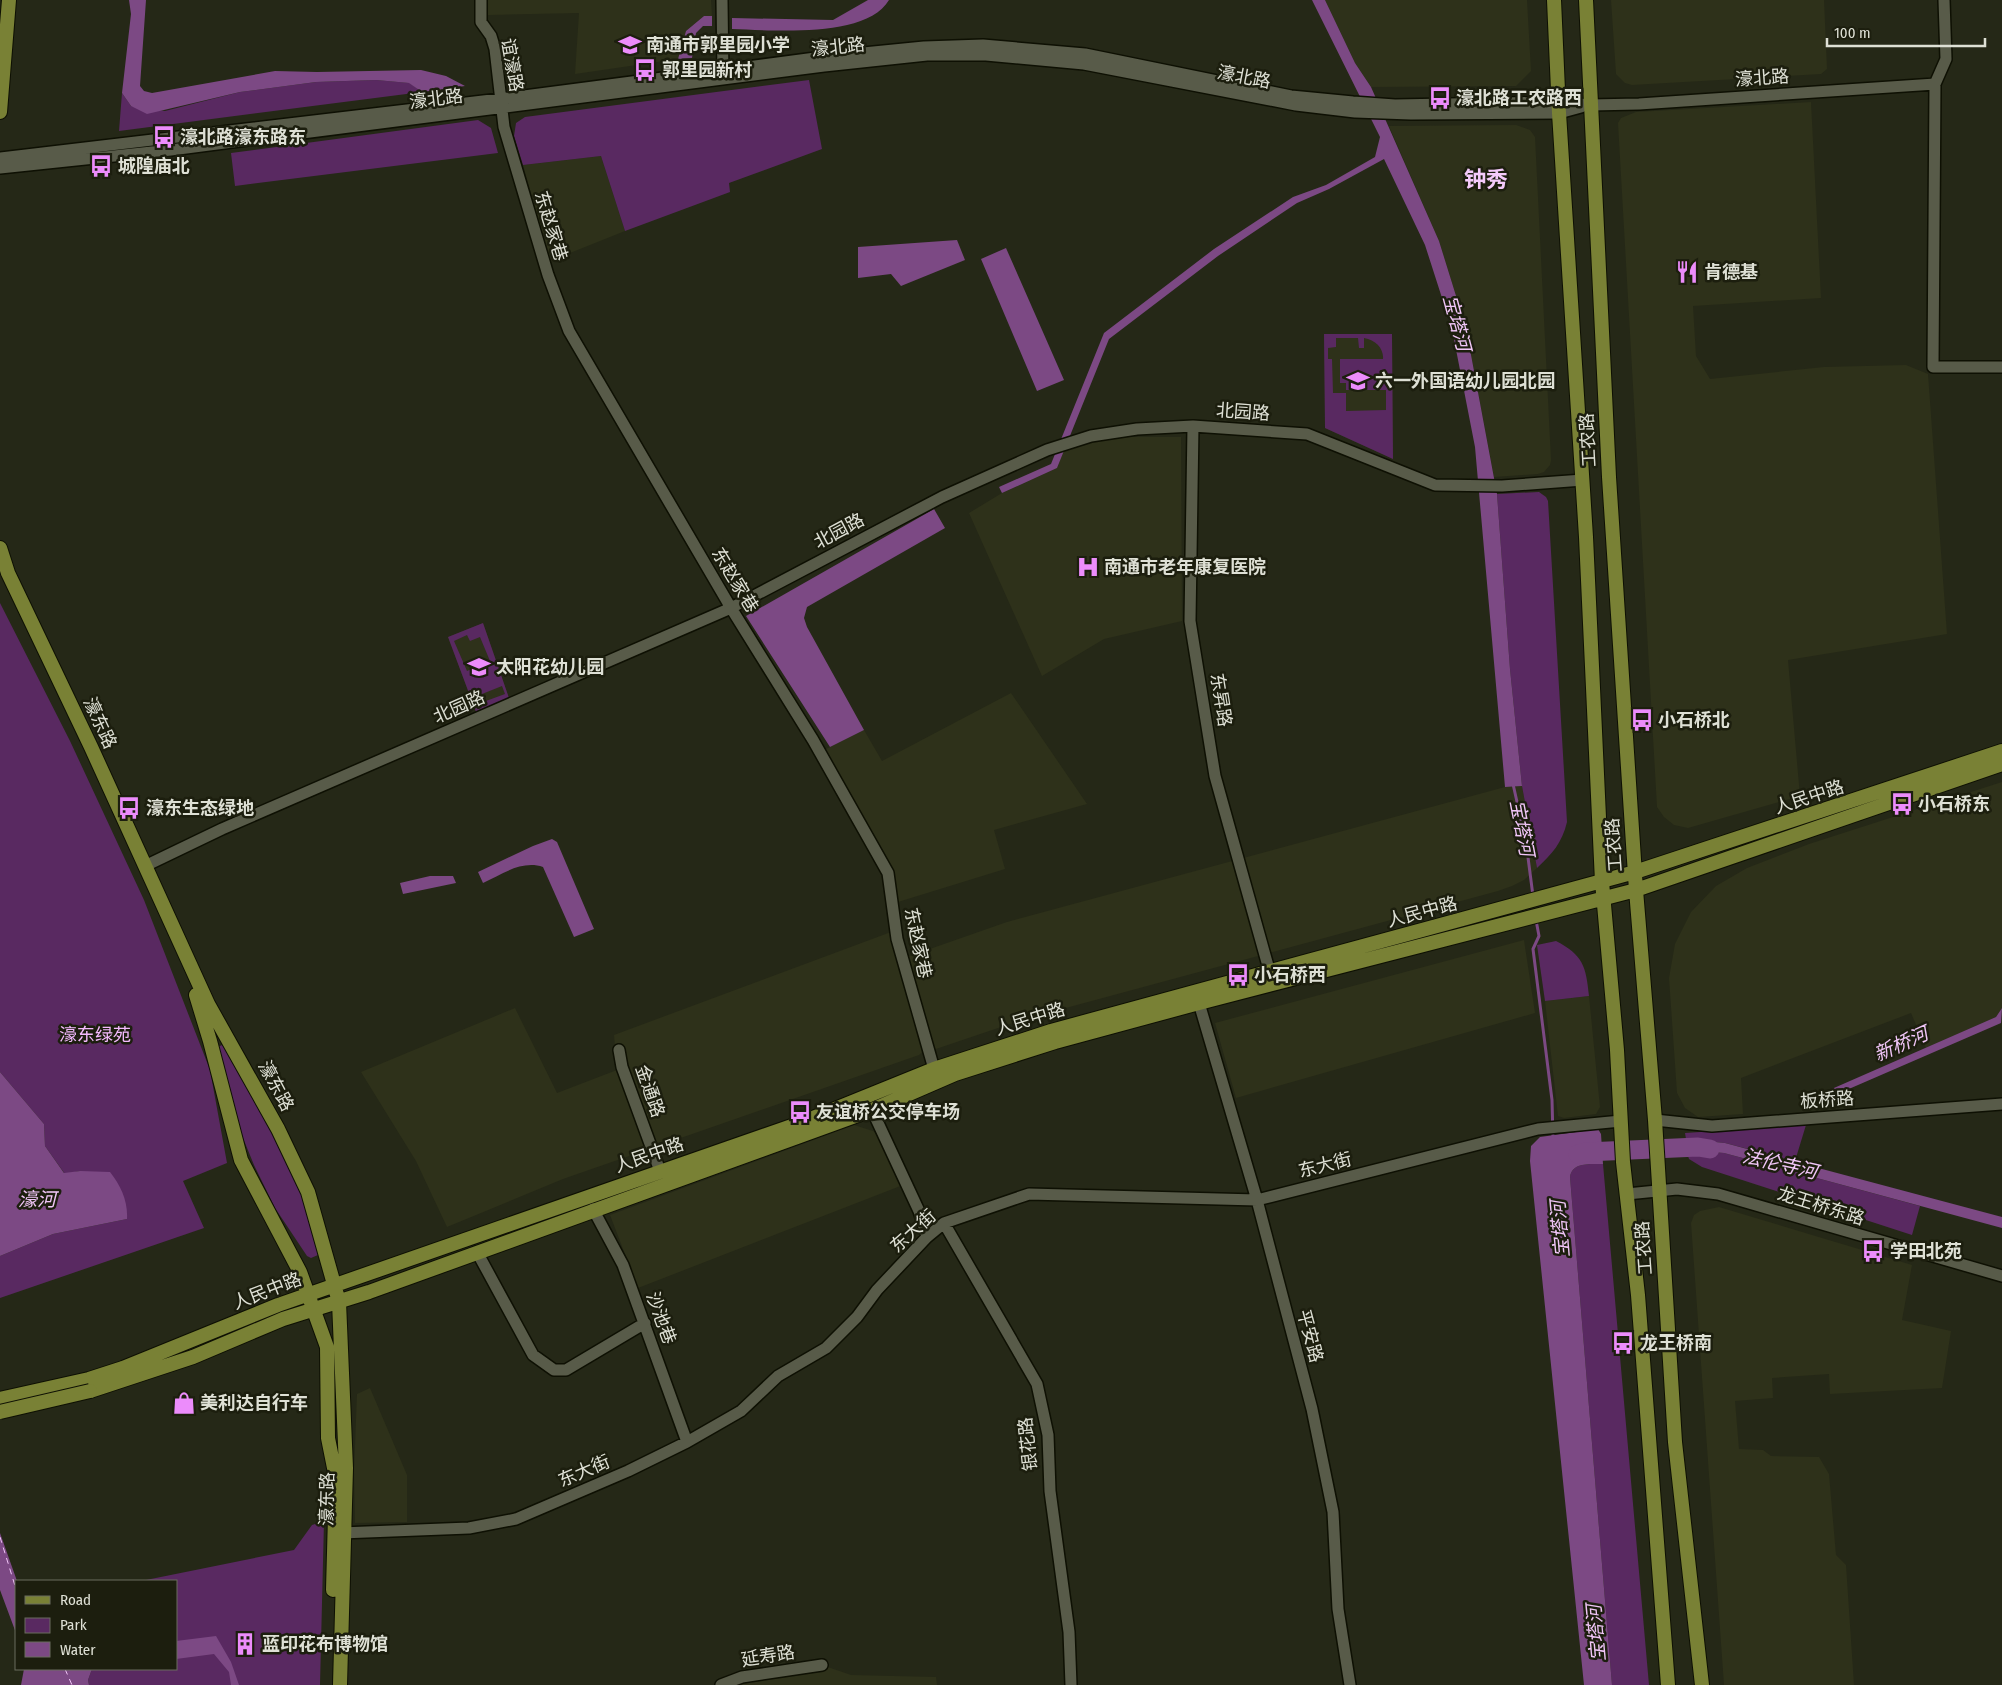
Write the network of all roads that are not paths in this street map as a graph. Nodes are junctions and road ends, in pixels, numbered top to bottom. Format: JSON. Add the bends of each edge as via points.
{"nodes":[{"id":1,"x":9,"y":0,"type":"edge"},
{"id":2,"x":481,"y":0,"type":"edge"},
{"id":3,"x":722,"y":0,"type":"edge"},
{"id":4,"x":1554,"y":0,"type":"edge"},
{"id":5,"x":1586,"y":0,"type":"edge"},
{"id":6,"x":1944,"y":0,"type":"edge"},
{"id":7,"x":723,"y":74,"type":"junction"},
{"id":8,"x":1935,"y":84,"type":"junction"},
{"id":9,"x":500,"y":104,"type":"junction"},
{"id":10,"x":1590,"y":105,"type":"junction"},
{"id":11,"x":1559,"y":107,"type":"junction"},
{"id":12,"x":0,"y":112,"type":"edge"},
{"id":13,"x":0,"y":158,"type":"edge"},
{"id":14,"x":0,"y":168,"type":"edge"},
{"id":15,"x":2002,"y":367,"type":"edge"},
{"id":16,"x":1193,"y":426,"type":"junction"},
{"id":17,"x":1583,"y":480,"type":"junction"},
{"id":18,"x":0,"y":548,"type":"edge"},
{"id":19,"x":0,"y":570,"type":"edge"},
{"id":20,"x":731,"y":608,"type":"junction"},
{"id":21,"x":2002,"y":751,"type":"edge"},
{"id":22,"x":2002,"y":764,"type":"edge"},
{"id":23,"x":145,"y":866,"type":"junction"},
{"id":24,"x":1635,"y":872,"type":"junction"},
{"id":25,"x":1602,"y":882,"type":"junction"},
{"id":26,"x":1636,"y":890,"type":"junction"},
{"id":27,"x":1605,"y":898,"type":"junction"},
{"id":28,"x":1545,"y":906,"type":"junction"},
{"id":29,"x":1270,"y":973,"type":"junction"},
{"id":30,"x":1199,"y":1003,"type":"junction"},
{"id":31,"x":619,"y":1050,"type":"dead end"},
{"id":32,"x":934,"y":1069,"type":"junction"},
{"id":33,"x":2002,"y":1104,"type":"edge"},
{"id":34,"x":872,"y":1110,"type":"junction"},
{"id":35,"x":1621,"y":1126,"type":"junction"},
{"id":36,"x":1654,"y":1127,"type":"junction"},
{"id":37,"x":660,"y":1171,"type":"junction"},
{"id":38,"x":1658,"y":1190,"type":"junction"},
{"id":39,"x":1627,"y":1194,"type":"junction"},
{"id":40,"x":1257,"y":1200,"type":"junction"},
{"id":41,"x":593,"y":1209,"type":"junction"},
{"id":42,"x":944,"y":1223,"type":"junction"},
{"id":43,"x":927,"y":1236,"type":"junction"},
{"id":44,"x":478,"y":1252,"type":"junction"},
{"id":45,"x":2002,"y":1276,"type":"edge"},
{"id":46,"x":335,"y":1287,"type":"junction"},
{"id":47,"x":308,"y":1295,"type":"junction"},
{"id":48,"x":339,"y":1302,"type":"junction"},
{"id":49,"x":314,"y":1310,"type":"junction"},
{"id":50,"x":645,"y":1323,"type":"junction"},
{"id":51,"x":89,"y":1385,"type":"junction"},
{"id":52,"x":0,"y":1399,"type":"edge"},
{"id":53,"x":0,"y":1412,"type":"edge"},
{"id":54,"x":687,"y":1442,"type":"junction"},
{"id":55,"x":340,"y":1537,"type":"junction"},
{"id":56,"x":822,"y":1665,"type":"dead end"},
{"id":57,"x":331,"y":1685,"type":"edge"},
{"id":58,"x":340,"y":1685,"type":"edge"},
{"id":59,"x":721,"y":1685,"type":"edge"},
{"id":60,"x":1071,"y":1685,"type":"edge"},
{"id":61,"x":1350,"y":1685,"type":"edge"},
{"id":62,"x":1668,"y":1685,"type":"edge"},
{"id":63,"x":1702,"y":1685,"type":"edge"}],
"edges":[{"from":1,"to":12,"type":"main road"},
{"from":2,"to":9,"type":"street","name":"谊濠路","via":[[481,22],[495,49]]},
{"from":3,"to":7,"type":"street"},
{"from":4,"to":11,"type":"main road","name":"工农路"},
{"from":5,"to":10,"type":"main road","name":"工农路"},
{"from":6,"to":8,"type":"street","via":[[1946,59]]},
{"from":7,"to":9,"type":"street","name":"濠北路"},
{"from":7,"to":11,"type":"street","name":"濠北路","via":[[927,56],[986,55],[1084,64],[1296,105],[1395,109]]},
{"from":8,"to":10,"type":"street","name":"濠北路"},
{"from":8,"to":15,"type":"street","via":[[1933,367]]},
{"from":9,"to":13,"type":"street","name":"濠北路"},
{"from":9,"to":14,"type":"street","name":"濠北路","via":[[105,158]]},
{"from":9,"to":20,"type":"street","name":"东赵家巷","via":[[548,274],[569,332]]},
{"from":10,"to":11,"type":"street","name":"濠北路"},
{"from":10,"to":24,"type":"main road","name":"工农路","via":[[1609,477]]},
{"from":11,"to":17,"type":"main road","name":"工农路"},
{"from":16,"to":17,"type":"street","name":"北园路","via":[[1307,434],[1435,485],[1502,486]]},
{"from":16,"to":20,"type":"street","name":"北园路","via":[[1108,432],[1055,447],[942,497]]},
{"from":16,"to":29,"type":"street","name":"东昇路","via":[[1190,621],[1215,776]]},
{"from":17,"to":25,"type":"main road","name":"工农路"},
{"from":18,"to":23,"type":"main road","name":"濠东路","via":[[8,573]]},
{"from":19,"to":47,"type":"main road","name":"濠东路","via":[[200,1004],[241,1160],[278,1228]]},
{"from":20,"to":23,"type":"street","name":"北园路","via":[[222,829]]},
{"from":20,"to":32,"type":"street","name":"东赵家巷","via":[[813,740],[888,873],[897,939]]},
{"from":21,"to":24,"type":"main road","name":"人民中路"},
{"from":22,"to":26,"type":"main road","name":"人民中路"},
{"from":23,"to":46,"type":"main road","name":"濠东路","via":[[208,1004],[278,1129],[308,1192]]},
{"from":24,"to":25,"type":"main road","name":"人民中路"},
{"from":24,"to":26,"type":"main road","name":"工农路"},
{"from":25,"to":27,"type":"main road","name":"工农路"},
{"from":25,"to":28,"type":"main road","name":"人民中路"},
{"from":26,"to":27,"type":"main road","name":"人民中路"},
{"from":26,"to":36,"type":"main road","name":"工农路"},
{"from":27,"to":28,"type":"main road","name":"人民中路"},
{"from":27,"to":35,"type":"main road","name":"工农路"},
{"from":28,"to":29,"type":"main road","name":"人民中路","via":[[1519,905]]},
{"from":28,"to":30,"type":"main road","name":"人民中路","via":[[1522,919]]},
{"from":29,"to":32,"type":"main road","name":"人民中路","via":[[1051,1031]]},
{"from":30,"to":34,"type":"main road","name":"人民中路","via":[[1055,1042],[964,1071]]},
{"from":30,"to":40,"type":"street","name":"平安路"},
{"from":31,"to":37,"type":"street","name":"金通路","via":[[622,1067]]},
{"from":32,"to":37,"type":"main road","name":"人民中路","via":[[803,1122]]},
{"from":33,"to":36,"type":"street","name":"板桥路","via":[[1712,1126]]},
{"from":34,"to":41,"type":"main road","name":"人民中路"},
{"from":34,"to":43,"type":"street"},
{"from":35,"to":39,"type":"main road","name":"工农路"},
{"from":35,"to":40,"type":"street","name":"东大街","via":[[1538,1129]]},
{"from":36,"to":38,"type":"main road","name":"工农路"},
{"from":37,"to":46,"type":"main road","name":"人民中路"},
{"from":38,"to":39,"type":"street","name":"龙王桥东路"},
{"from":38,"to":45,"type":"street","name":"龙王桥东路","via":[[1718,1194]]},
{"from":38,"to":63,"type":"main road","name":"工农路","via":[[1675,1442]]},
{"from":39,"to":62,"type":"main road","name":"工农路","via":[[1638,1295]]},
{"from":40,"to":42,"type":"street","name":"东大街","via":[[1029,1194]]},
{"from":40,"to":61,"type":"street","name":"平安路","via":[[1329,1484],[1338,1609]]},
{"from":41,"to":44,"type":"main road","name":"人民中路"},
{"from":41,"to":50,"type":"street","name":"沙池巷","via":[[623,1266]]},
{"from":42,"to":43,"type":"street","name":"东大街"},
{"from":42,"to":60,"type":"street","name":"银花路","via":[[1036,1384],[1048,1435],[1050,1492],[1069,1632]]},
{"from":43,"to":54,"type":"street","name":"东大街","via":[[826,1348],[778,1376],[741,1411]]},
{"from":44,"to":48,"type":"main road","name":"人民中路"},
{"from":44,"to":50,"type":"street","via":[[533,1354],[554,1370],[566,1370]]},
{"from":46,"to":47,"type":"main road","name":"人民中路"},
{"from":46,"to":48,"type":"main road","name":"濠东路"},
{"from":47,"to":49,"type":"main road","name":"濠东路"},
{"from":47,"to":51,"type":"main road","name":"人民中路","via":[[123,1368]]},
{"from":48,"to":49,"type":"main road","name":"人民中路"},
{"from":48,"to":55,"type":"main road","name":"濠东路","via":[[346,1468]]},
{"from":49,"to":51,"type":"main road","name":"人民中路","via":[[283,1319],[193,1357]]},
{"from":49,"to":55,"type":"main road","name":"濠东路","via":[[327,1347],[328,1438],[336,1478]]},
{"from":50,"to":54,"type":"street","name":"沙池巷"},
{"from":51,"to":52,"type":"main road"},
{"from":51,"to":53,"type":"main road","bridge":true},
{"from":54,"to":55,"type":"street","name":"东大街","via":[[516,1519],[469,1528]]},
{"from":55,"to":57,"type":"main road","name":"濠东路"},
{"from":55,"to":58,"type":"main road","name":"濠东路"},
{"from":56,"to":59,"type":"street","name":"延寿路","via":[[742,1677]]}]}
